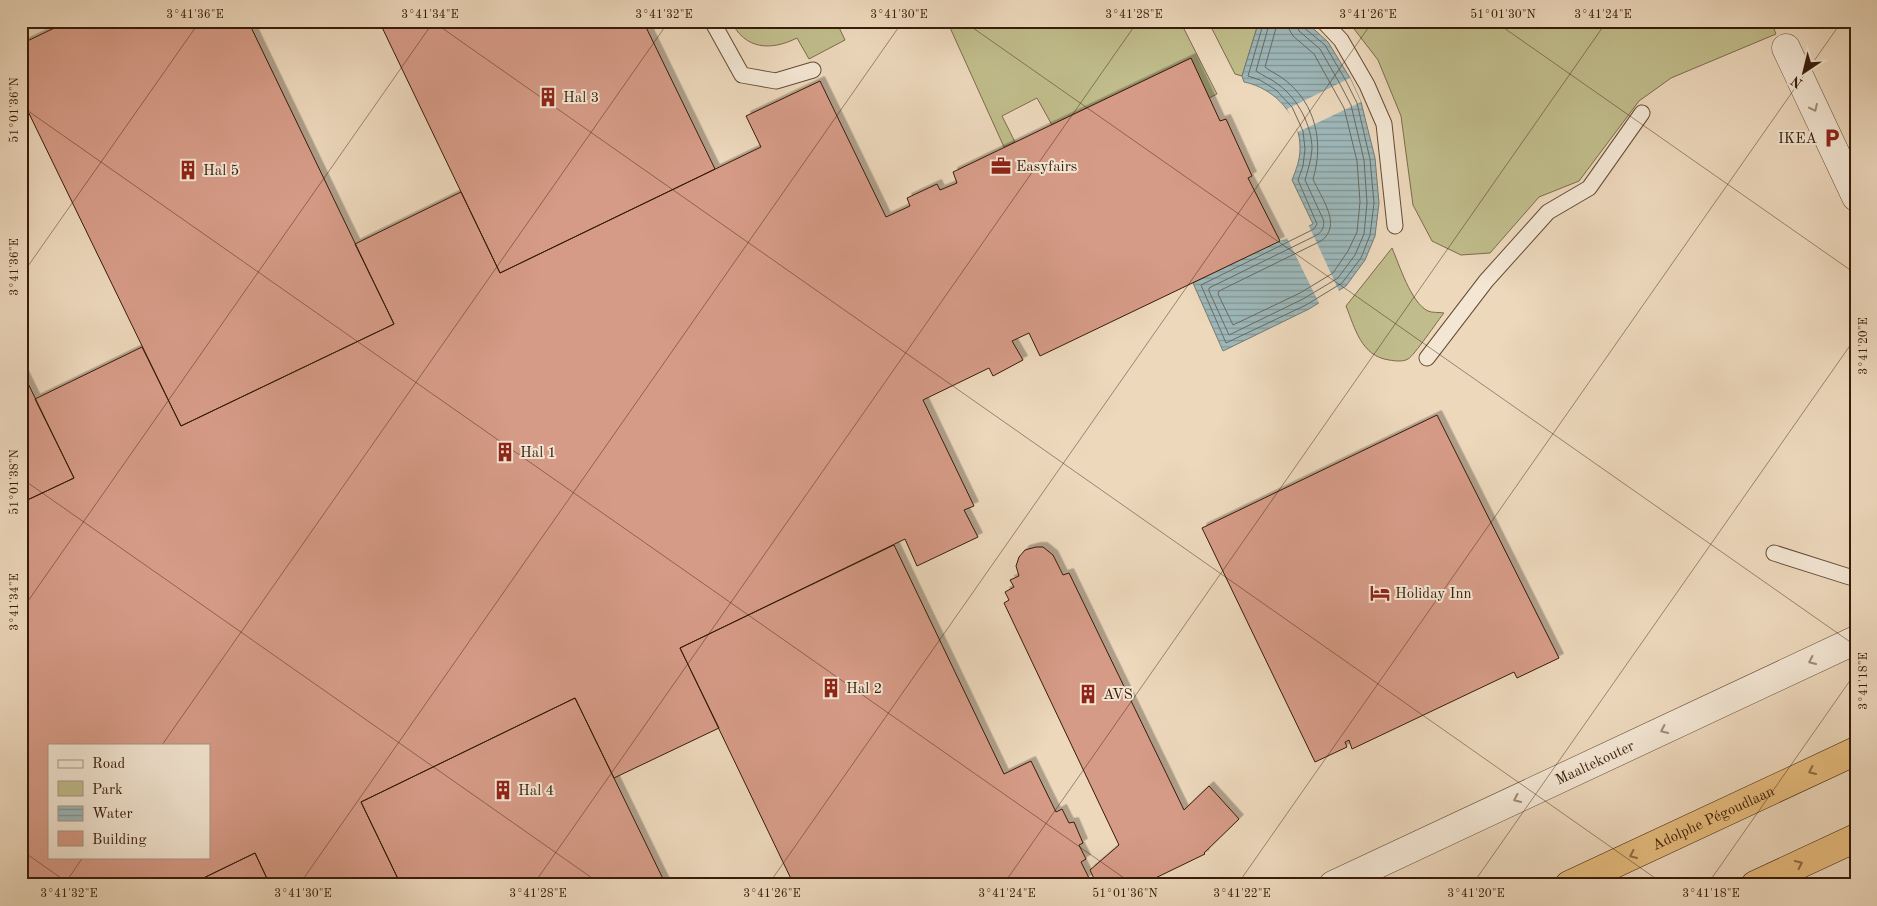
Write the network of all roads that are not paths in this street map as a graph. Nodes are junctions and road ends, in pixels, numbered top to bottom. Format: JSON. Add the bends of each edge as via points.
{"nodes":[{"id":1,"x":712,"y":21,"type":"edge"},
{"id":2,"x":1323,"y":21,"type":"edge"},
{"id":3,"x":1786,"y":48,"type":"dead end"},
{"id":4,"x":813,"y":70,"type":"dead end"},
{"id":5,"x":1642,"y":113,"type":"dead end"},
{"id":6,"x":1856,"y":198,"type":"edge"},
{"id":7,"x":1395,"y":226,"type":"dead end"},
{"id":8,"x":1427,"y":358,"type":"dead end"},
{"id":9,"x":1774,"y":553,"type":"dead end"},
{"id":10,"x":1856,"y":579,"type":"edge"},
{"id":11,"x":1856,"y":640,"type":"edge"},
{"id":12,"x":1856,"y":750,"type":"edge"},
{"id":13,"x":1856,"y":838,"type":"edge"},
{"id":14,"x":1333,"y":885,"type":"edge"},
{"id":15,"x":1569,"y":885,"type":"edge"},
{"id":16,"x":1755,"y":885,"type":"edge"}],
"edges":[{"from":1,"to":4,"type":"lane","via":[[742,76],[776,81]]},
{"from":2,"to":7,"type":"lane","via":[[1341,40],[1367,85],[1384,124]]},
{"from":3,"to":6,"type":"street","one_way":true},
{"from":5,"to":8,"type":"lane","via":[[1589,188],[1548,212],[1486,281]]},
{"from":9,"to":10,"type":"lane"},
{"from":11,"to":14,"type":"street","name":"Maaltekouter","one_way":true},
{"from":12,"to":15,"type":"highway","name":"Adolphe Pégoudlaan","one_way":true},
{"from":16,"to":13,"type":"highway","one_way":true}]}
